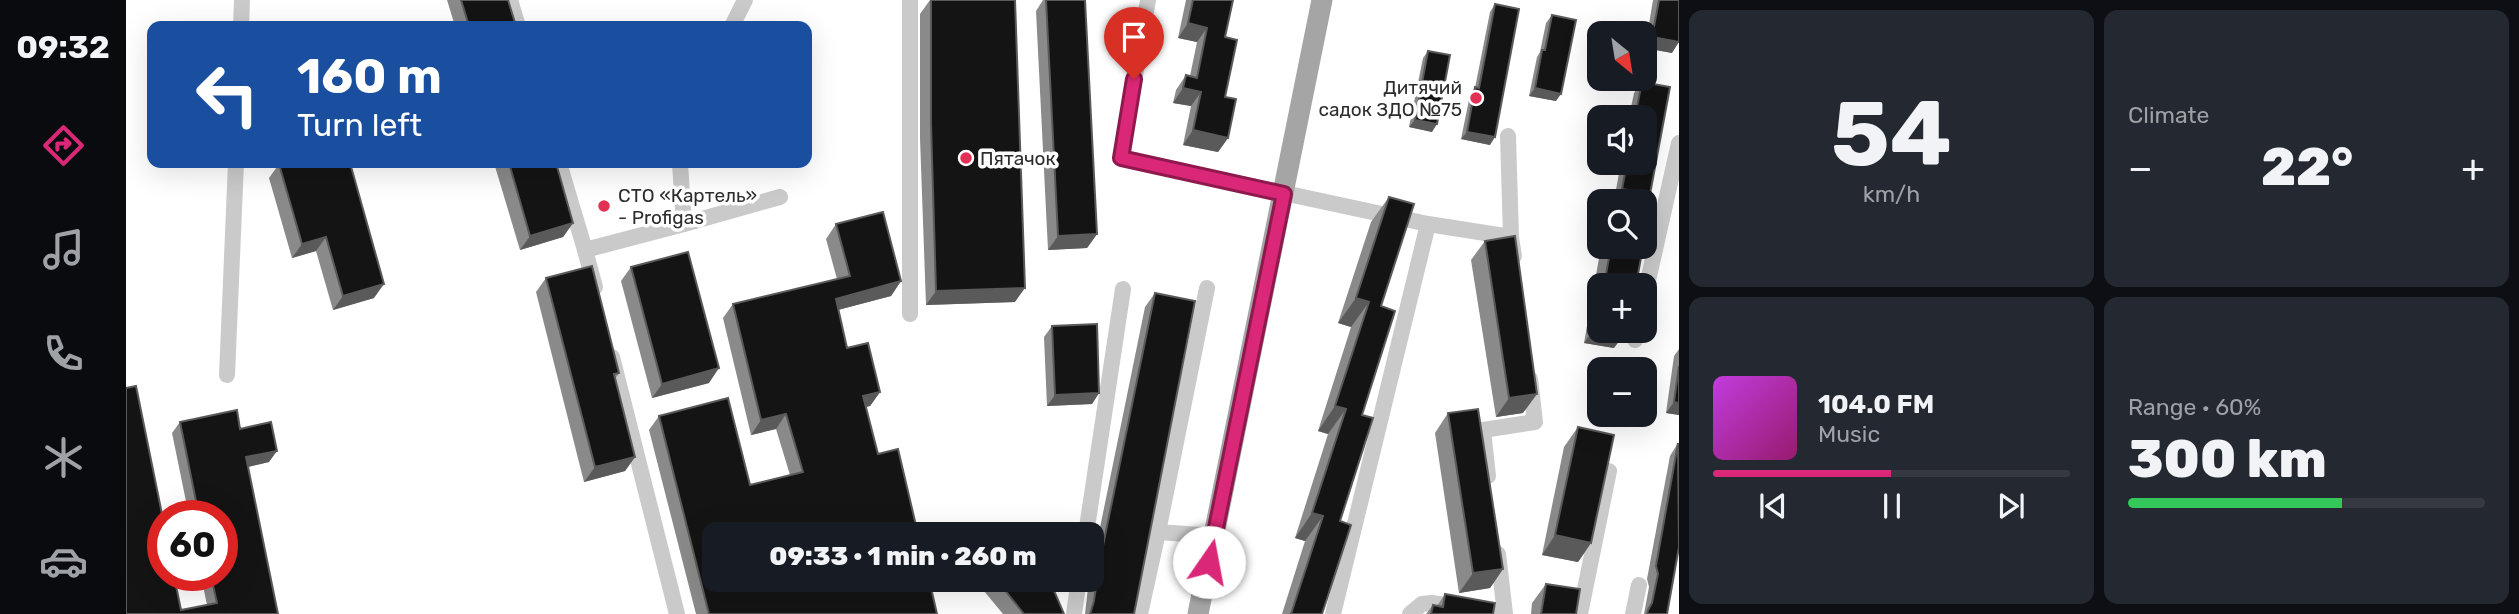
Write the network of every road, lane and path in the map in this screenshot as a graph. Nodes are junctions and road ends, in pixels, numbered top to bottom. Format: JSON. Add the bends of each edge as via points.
{"nodes":[{"id":1,"x":242,"y":0,"type":"edge"},
{"id":2,"x":510,"y":0,"type":"edge"},
{"id":3,"x":745,"y":0,"type":"edge"},
{"id":4,"x":910,"y":0,"type":"edge"},
{"id":5,"x":1148,"y":0,"type":"edge"},
{"id":6,"x":1322,"y":0,"type":"edge"},
{"id":7,"x":241,"y":21,"type":"edge"},
{"id":8,"x":516,"y":21,"type":"edge"},
{"id":9,"x":734,"y":21,"type":"edge"},
{"id":10,"x":1508,"y":136,"type":"dead end"},
{"id":11,"x":1679,"y":143,"type":"edge"},
{"id":12,"x":236,"y":168,"type":"edge"},
{"id":13,"x":560,"y":168,"type":"edge"},
{"id":14,"x":680,"y":168,"type":"edge"},
{"id":15,"x":1284,"y":194,"type":"junction"},
{"id":16,"x":780,"y":197,"type":"dead end"},
{"id":17,"x":684,"y":224,"type":"junction"},
{"id":18,"x":1428,"y":224,"type":"junction"},
{"id":19,"x":1511,"y":237,"type":"junction"},
{"id":20,"x":585,"y":250,"type":"junction"},
{"id":21,"x":1650,"y":273,"type":"edge"},
{"id":22,"x":1516,"y":276,"type":"edge"},
{"id":23,"x":1207,"y":288,"type":"dead end"},
{"id":24,"x":1123,"y":289,"type":"dead end"},
{"id":25,"x":599,"y":304,"type":"edge"},
{"id":26,"x":910,"y":314,"type":"dead end"},
{"id":27,"x":609,"y":344,"type":"edge"},
{"id":28,"x":1528,"y":369,"type":"edge"},
{"id":29,"x":227,"y":375,"type":"dead end"},
{"id":30,"x":1609,"y":471,"type":"edge"},
{"id":31,"x":1491,"y":496,"type":"edge"},
{"id":32,"x":1088,"y":522,"type":"edge"},
{"id":33,"x":1158,"y":532,"type":"junction"},
{"id":34,"x":1496,"y":535,"type":"edge"},
{"id":35,"x":1214,"y":536,"type":"junction"},
{"id":36,"x":1639,"y":585,"type":"dead end"},
{"id":37,"x":1077,"y":592,"type":"edge"},
{"id":38,"x":677,"y":614,"type":"edge"},
{"id":39,"x":1074,"y":614,"type":"edge"},
{"id":40,"x":1140,"y":614,"type":"edge"},
{"id":41,"x":1198,"y":614,"type":"edge"},
{"id":42,"x":1333,"y":614,"type":"edge"},
{"id":43,"x":1410,"y":614,"type":"edge"},
{"id":44,"x":1497,"y":614,"type":"edge"},
{"id":45,"x":1505,"y":614,"type":"edge"},
{"id":46,"x":1580,"y":614,"type":"edge"},
{"id":47,"x":1633,"y":614,"type":"edge"}],
"edges":[{"from":1,"to":7,"type":"street"},
{"from":2,"to":8,"type":"street"},
{"from":3,"to":9,"type":"street"},
{"from":4,"to":26,"type":"street"},
{"from":5,"to":15,"type":"street","via":[[1121,158]]},
{"from":6,"to":15,"type":"main road"},
{"from":10,"to":19,"type":"street"},
{"from":11,"to":21,"type":"street"},
{"from":12,"to":29,"type":"street"},
{"from":13,"to":20,"type":"street"},
{"from":14,"to":17,"type":"street"},
{"from":15,"to":18,"type":"street"},
{"from":15,"to":35,"type":"main road"},
{"from":16,"to":17,"type":"street"},
{"from":17,"to":20,"type":"street"},
{"from":18,"to":19,"type":"street"},
{"from":18,"to":42,"type":"street"},
{"from":19,"to":22,"type":"street"},
{"from":20,"to":25,"type":"street"},
{"from":23,"to":33,"type":"street"},
{"from":24,"to":32,"type":"street"},
{"from":27,"to":38,"type":"street"},
{"from":28,"to":31,"type":"street","via":[[1535,422],[1483,430]]},
{"from":30,"to":46,"type":"street"},
{"from":33,"to":35,"type":"street"},
{"from":33,"to":40,"type":"street"},
{"from":34,"to":45,"type":"street"},
{"from":35,"to":41,"type":"main road"},
{"from":36,"to":47,"type":"street"},
{"from":37,"to":39,"type":"street"},
{"from":43,"to":44,"type":"street","via":[[1422,604],[1432,603]]}]}
